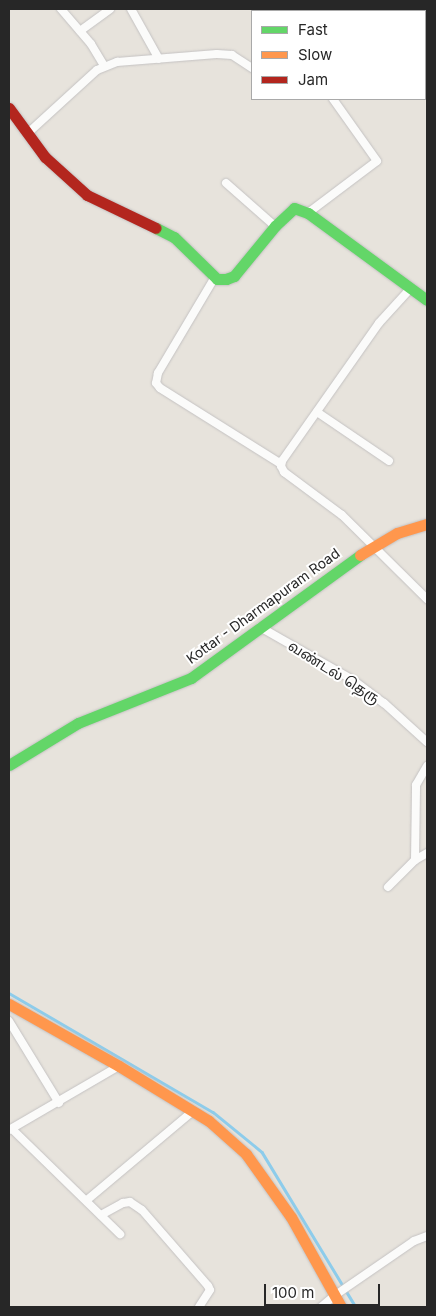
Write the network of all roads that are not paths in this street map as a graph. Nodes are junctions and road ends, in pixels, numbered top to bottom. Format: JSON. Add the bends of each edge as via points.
{"nodes":[{"id":1,"x":61,"y":9,"type":"edge"},
{"id":2,"x":110,"y":9,"type":"edge"},
{"id":3,"x":131,"y":9,"type":"edge"},
{"id":4,"x":80,"y":31,"type":"junction"},
{"id":5,"x":159,"y":59,"type":"junction"},
{"id":6,"x":104,"y":66,"type":"junction"},
{"id":7,"x":251,"y":67,"type":"edge"},
{"id":8,"x":334,"y":100,"type":"edge"},
{"id":9,"x":9,"y":108,"type":"edge"},
{"id":10,"x":28,"y":133,"type":"junction"},
{"id":11,"x":226,"y":183,"type":"dead end"},
{"id":12,"x":308,"y":213,"type":"junction"},
{"id":13,"x":275,"y":226,"type":"junction"},
{"id":14,"x":215,"y":277,"type":"junction"},
{"id":15,"x":410,"y":289,"type":"junction"},
{"id":16,"x":427,"y":300,"type":"edge"},
{"id":17,"x":317,"y":412,"type":"junction"},
{"id":18,"x":389,"y":461,"type":"dead end"},
{"id":19,"x":281,"y":464,"type":"junction"},
{"id":20,"x":427,"y":524,"type":"edge"},
{"id":21,"x":372,"y":546,"type":"junction"},
{"id":22,"x":427,"y":599,"type":"edge"},
{"id":23,"x":260,"y":627,"type":"junction"},
{"id":24,"x":427,"y":742,"type":"edge"},
{"id":25,"x":9,"y":765,"type":"edge"},
{"id":26,"x":427,"y":766,"type":"edge"},
{"id":27,"x":427,"y":853,"type":"edge"},
{"id":28,"x":415,"y":860,"type":"junction"},
{"id":29,"x":388,"y":887,"type":"dead end"},
{"id":30,"x":9,"y":1004,"type":"edge"},
{"id":31,"x":9,"y":1021,"type":"edge"},
{"id":32,"x":119,"y":1066,"type":"junction"},
{"id":33,"x":59,"y":1103,"type":"junction"},
{"id":34,"x":193,"y":1111,"type":"junction"},
{"id":35,"x":10,"y":1129,"type":"edge"},
{"id":36,"x":87,"y":1200,"type":"junction"},
{"id":37,"x":100,"y":1214,"type":"junction"},
{"id":38,"x":120,"y":1234,"type":"dead end"},
{"id":39,"x":427,"y":1236,"type":"edge"},
{"id":40,"x":340,"y":1292,"type":"junction"},
{"id":41,"x":199,"y":1307,"type":"edge"},
{"id":42,"x":321,"y":1307,"type":"edge"},
{"id":43,"x":341,"y":1307,"type":"edge"}],
"edges":[{"from":1,"to":4,"type":"street"},
{"from":2,"to":4,"type":"street"},
{"from":3,"to":5,"type":"street"},
{"from":4,"to":6,"type":"street"},
{"from":5,"to":6,"type":"street"},
{"from":5,"to":7,"type":"street","via":[[227,54]]},
{"from":6,"to":10,"type":"street"},
{"from":8,"to":12,"type":"street","via":[[377,161]]},
{"from":9,"to":10,"type":"street"},
{"from":10,"to":14,"type":"street","via":[[46,158],[87,195],[174,237]]},
{"from":11,"to":13,"type":"street"},
{"from":12,"to":13,"type":"street","via":[[294,208]]},
{"from":12,"to":15,"type":"street"},
{"from":13,"to":14,"type":"street","via":[[234,276],[226,279]]},
{"from":14,"to":19,"type":"street","via":[[158,373],[156,383]]},
{"from":15,"to":16,"type":"street"},
{"from":15,"to":17,"type":"street","via":[[379,323]]},
{"from":17,"to":18,"type":"street"},
{"from":17,"to":19,"type":"street"},
{"from":19,"to":21,"type":"street","via":[[284,472],[342,515]]},
{"from":20,"to":21,"type":"street","name":"Kottar - Dharmapuram Road","via":[[397,533]]},
{"from":21,"to":22,"type":"street"},
{"from":21,"to":23,"type":"street","name":"Kottar - Dharmapuram Road"},
{"from":23,"to":24,"type":"street","name":"வண்டல் தெரு","via":[[353,680]]},
{"from":23,"to":25,"type":"street","name":"Kottar - Dharmapuram Road","via":[[191,678],[78,723]]},
{"from":26,"to":28,"type":"street","via":[[416,785]]},
{"from":27,"to":28,"type":"street"},
{"from":28,"to":29,"type":"street"},
{"from":30,"to":32,"type":"street"},
{"from":31,"to":33,"type":"street"},
{"from":32,"to":33,"type":"street"},
{"from":32,"to":34,"type":"street"},
{"from":33,"to":35,"type":"street"},
{"from":34,"to":36,"type":"street"},
{"from":34,"to":40,"type":"street","via":[[209,1120],[246,1154]]},
{"from":35,"to":36,"type":"street"},
{"from":36,"to":37,"type":"street"},
{"from":37,"to":38,"type":"street"},
{"from":37,"to":41,"type":"street","via":[[130,1202],[142,1210],[208,1286],[210,1290]]},
{"from":39,"to":40,"type":"street","via":[[414,1241]]},
{"from":40,"to":42,"type":"street"},
{"from":40,"to":43,"type":"street"}]}
